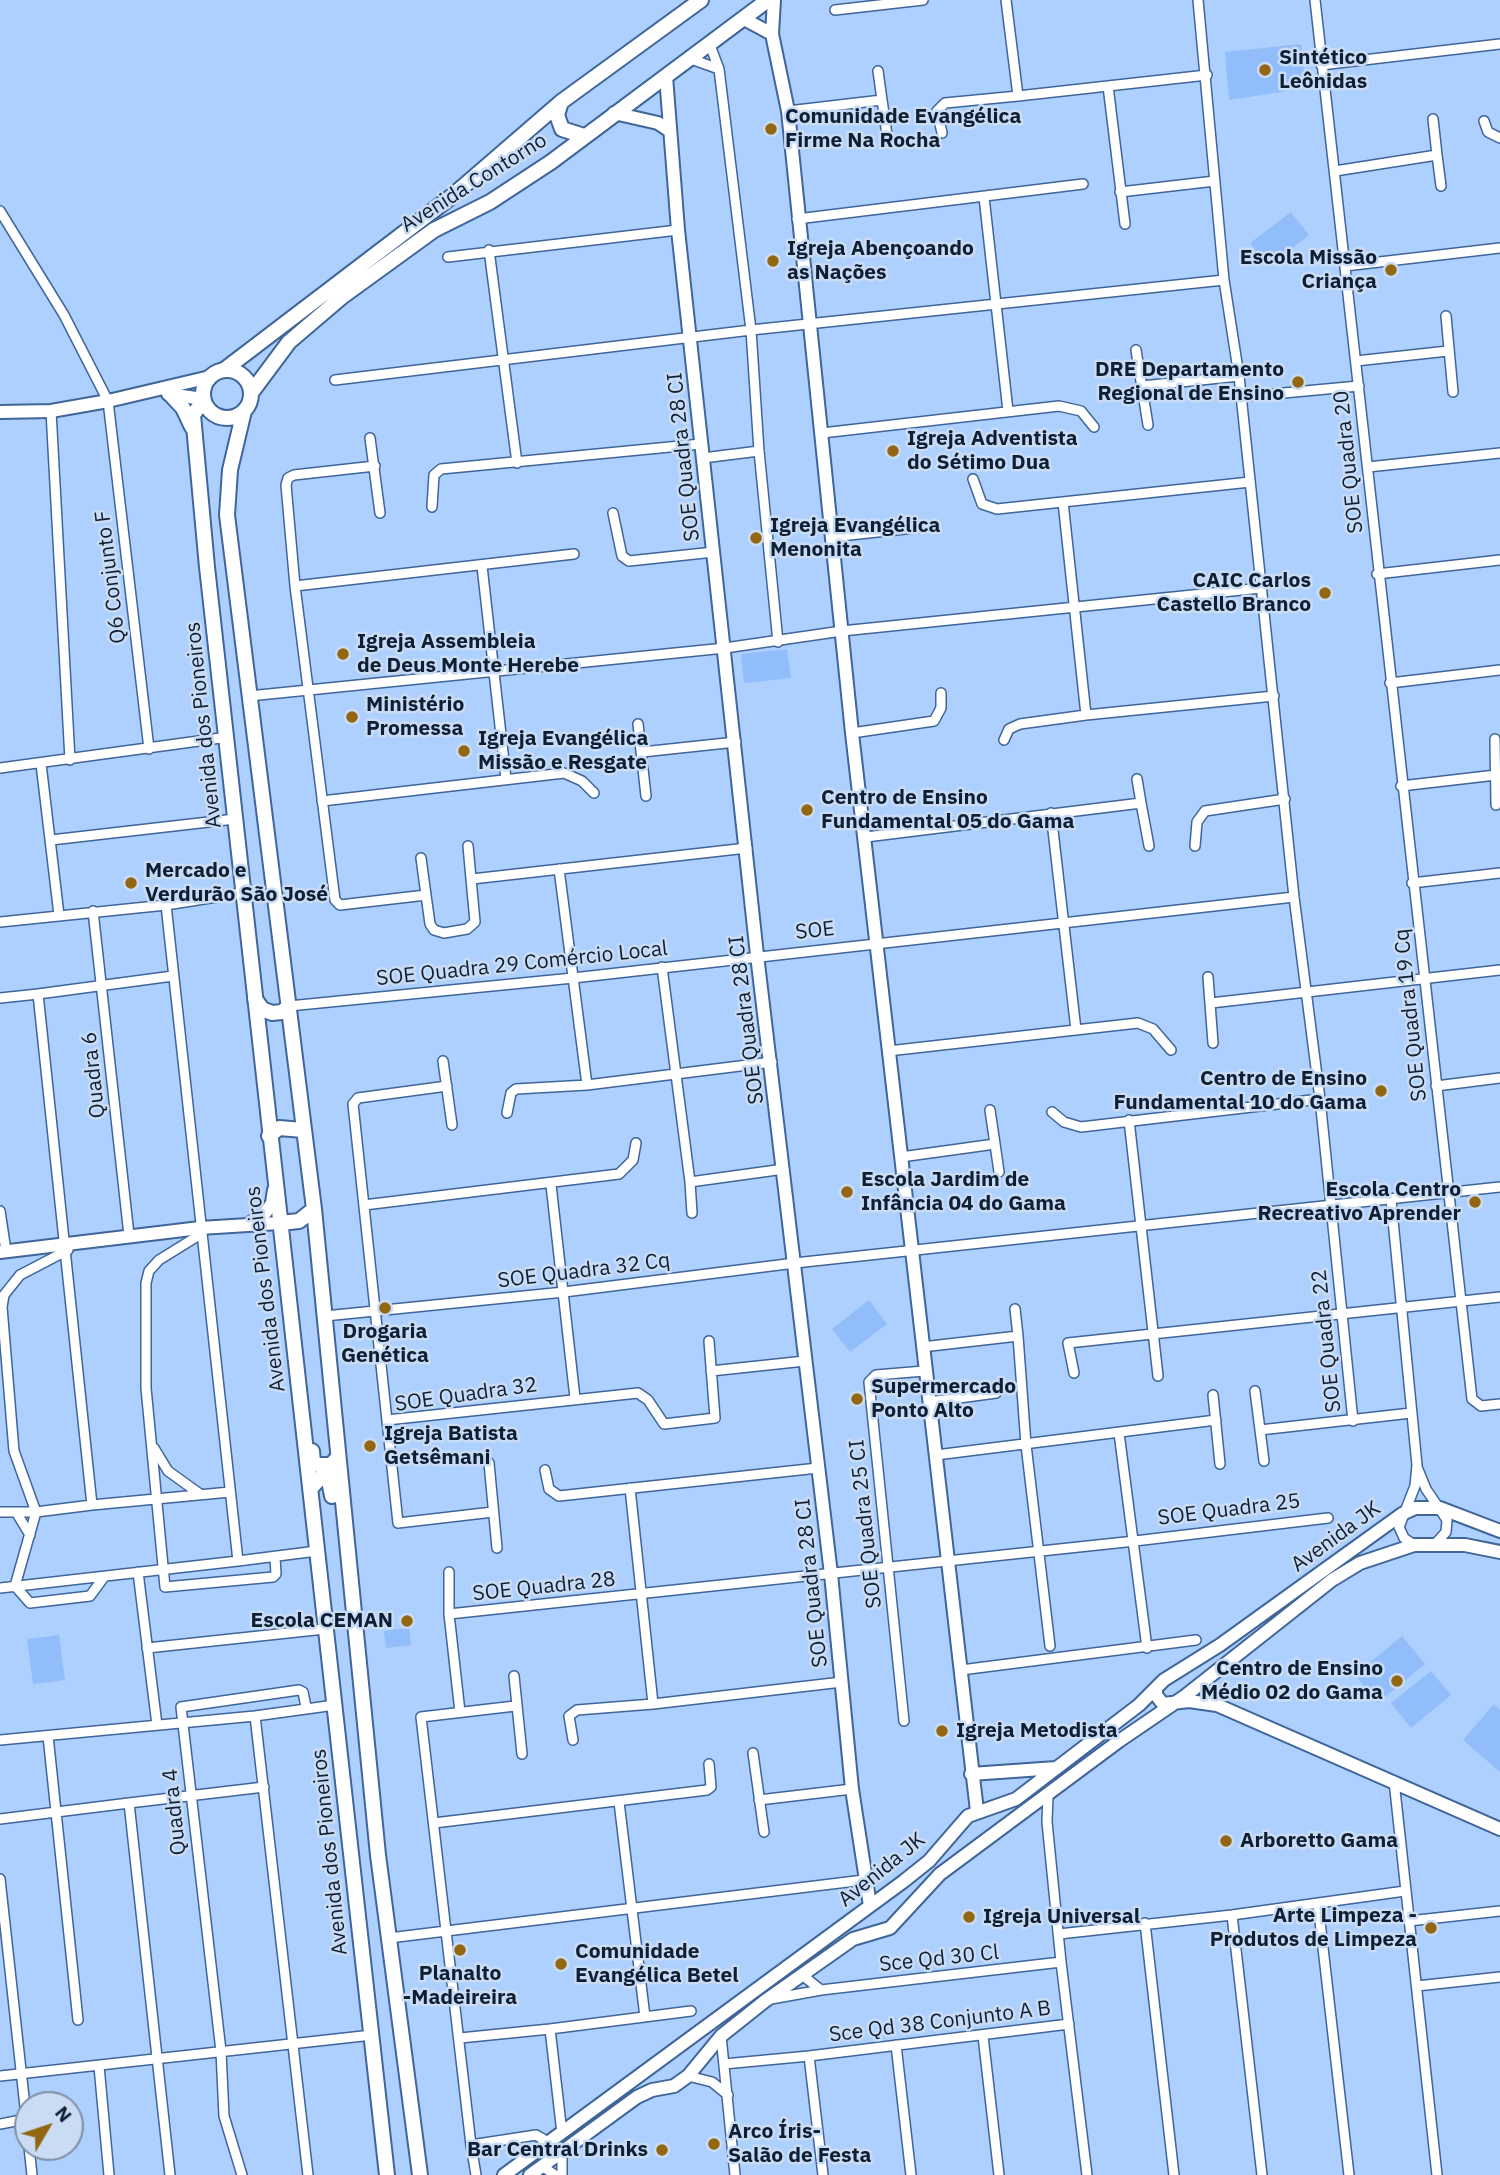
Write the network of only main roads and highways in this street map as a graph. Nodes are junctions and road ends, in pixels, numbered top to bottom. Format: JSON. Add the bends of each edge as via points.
{"nodes":[{"id":1,"x":701,"y":0,"type":"edge"},
{"id":2,"x":768,"y":0,"type":"edge"},
{"id":3,"x":561,"y":102,"type":"junction"},
{"id":4,"x":584,"y":136,"type":"junction"},
{"id":5,"x":224,"y":370,"type":"junction"},
{"id":6,"x":163,"y":393,"type":"road end"},
{"id":7,"x":251,"y":393,"type":"junction"},
{"id":8,"x":203,"y":400,"type":"junction"},
{"id":9,"x":244,"y":411,"type":"junction"},
{"id":10,"x":194,"y":431,"type":"junction"},
{"id":11,"x":235,"y":563,"type":"junction"},
{"id":12,"x":207,"y":567,"type":"junction"},
{"id":13,"x":255,"y":999,"type":"junction"},
{"id":14,"x":289,"y":1006,"type":"junction"},
{"id":15,"x":303,"y":1130,"type":"junction"},
{"id":16,"x":269,"y":1136,"type":"junction"},
{"id":17,"x":314,"y":1209,"type":"junction"},
{"id":18,"x":280,"y":1223,"type":"junction"},
{"id":19,"x":299,"y":1382,"type":"junction"},
{"id":20,"x":338,"y":1457,"type":"junction"},
{"id":21,"x":310,"y":1488,"type":"junction"},
{"id":22,"x":344,"y":1536,"type":"junction"},
{"id":23,"x":378,"y":1855,"type":"junction"},
{"id":24,"x":352,"y":1857,"type":"junction"},
{"id":25,"x":381,"y":1878,"type":"junction"},
{"id":26,"x":355,"y":1885,"type":"junction"},
{"id":27,"x":387,"y":2175,"type":"edge"},
{"id":28,"x":420,"y":2175,"type":"edge"}],
"edges":[{"from":1,"to":3,"type":"main road","name":"Avenida Contorno"},
{"from":2,"to":4,"type":"main road","name":"Avenida Contorno"},
{"from":3,"to":4,"type":"main road","via":[[557,116],[562,129]]},
{"from":3,"to":5,"type":"main road","name":"Avenida Contorno","via":[[451,197]]},
{"from":4,"to":7,"type":"main road","name":"Avenida Contorno","via":[[490,202],[434,230],[343,296],[289,342]]},
{"from":5,"to":7,"type":"main road","via":[[246,378]]},
{"from":5,"to":8,"type":"main road","via":[[210,377]]},
{"from":6,"to":10,"type":"main road","via":[[183,408]]},
{"from":7,"to":9,"type":"main road"},
{"from":8,"to":9,"type":"main road","via":[[211,413],[225,418]]},
{"from":8,"to":10,"type":"main road","name":"Avenida dos Pioneiros","via":[[193,415]]},
{"from":9,"to":11,"type":"main road","via":[[227,490]]},
{"from":10,"to":12,"type":"main road","name":"Avenida dos Pioneiros"},
{"from":11,"to":12,"type":"main road","via":[[222,559]]},
{"from":11,"to":14,"type":"main road"},
{"from":12,"to":13,"type":"main road","name":"Avenida dos Pioneiros"},
{"from":13,"to":14,"type":"main road","via":[[272,1013]]},
{"from":13,"to":16,"type":"main road","name":"Avenida dos Pioneiros"},
{"from":14,"to":15,"type":"main road"},
{"from":15,"to":16,"type":"main road","via":[[290,1126]]},
{"from":15,"to":17,"type":"main road"},
{"from":16,"to":18,"type":"main road","name":"Avenida dos Pioneiros"},
{"from":17,"to":18,"type":"main road","via":[[299,1221]]},
{"from":17,"to":20,"type":"main road"},
{"from":18,"to":19,"type":"main road","name":"Avenida dos Pioneiros"},
{"from":19,"to":20,"type":"main road","via":[[305,1390],[313,1463],[331,1465]]},
{"from":19,"to":21,"type":"main road","name":"Avenida dos Pioneiros"},
{"from":20,"to":22,"type":"main road"},
{"from":21,"to":22,"type":"main road","via":[[321,1477],[331,1478],[333,1521]]},
{"from":21,"to":24,"type":"main road","name":"Avenida dos Pioneiros"},
{"from":22,"to":23,"type":"main road"},
{"from":23,"to":24,"type":"main road","via":[[369,1865]]},
{"from":23,"to":25,"type":"main road"},
{"from":24,"to":26,"type":"main road","name":"Avenida dos Pioneiros"},
{"from":25,"to":26,"type":"main road","via":[[368,1872],[359,1876]]},
{"from":25,"to":28,"type":"main road"},
{"from":26,"to":27,"type":"main road","name":"Avenida dos Pioneiros"}]}
